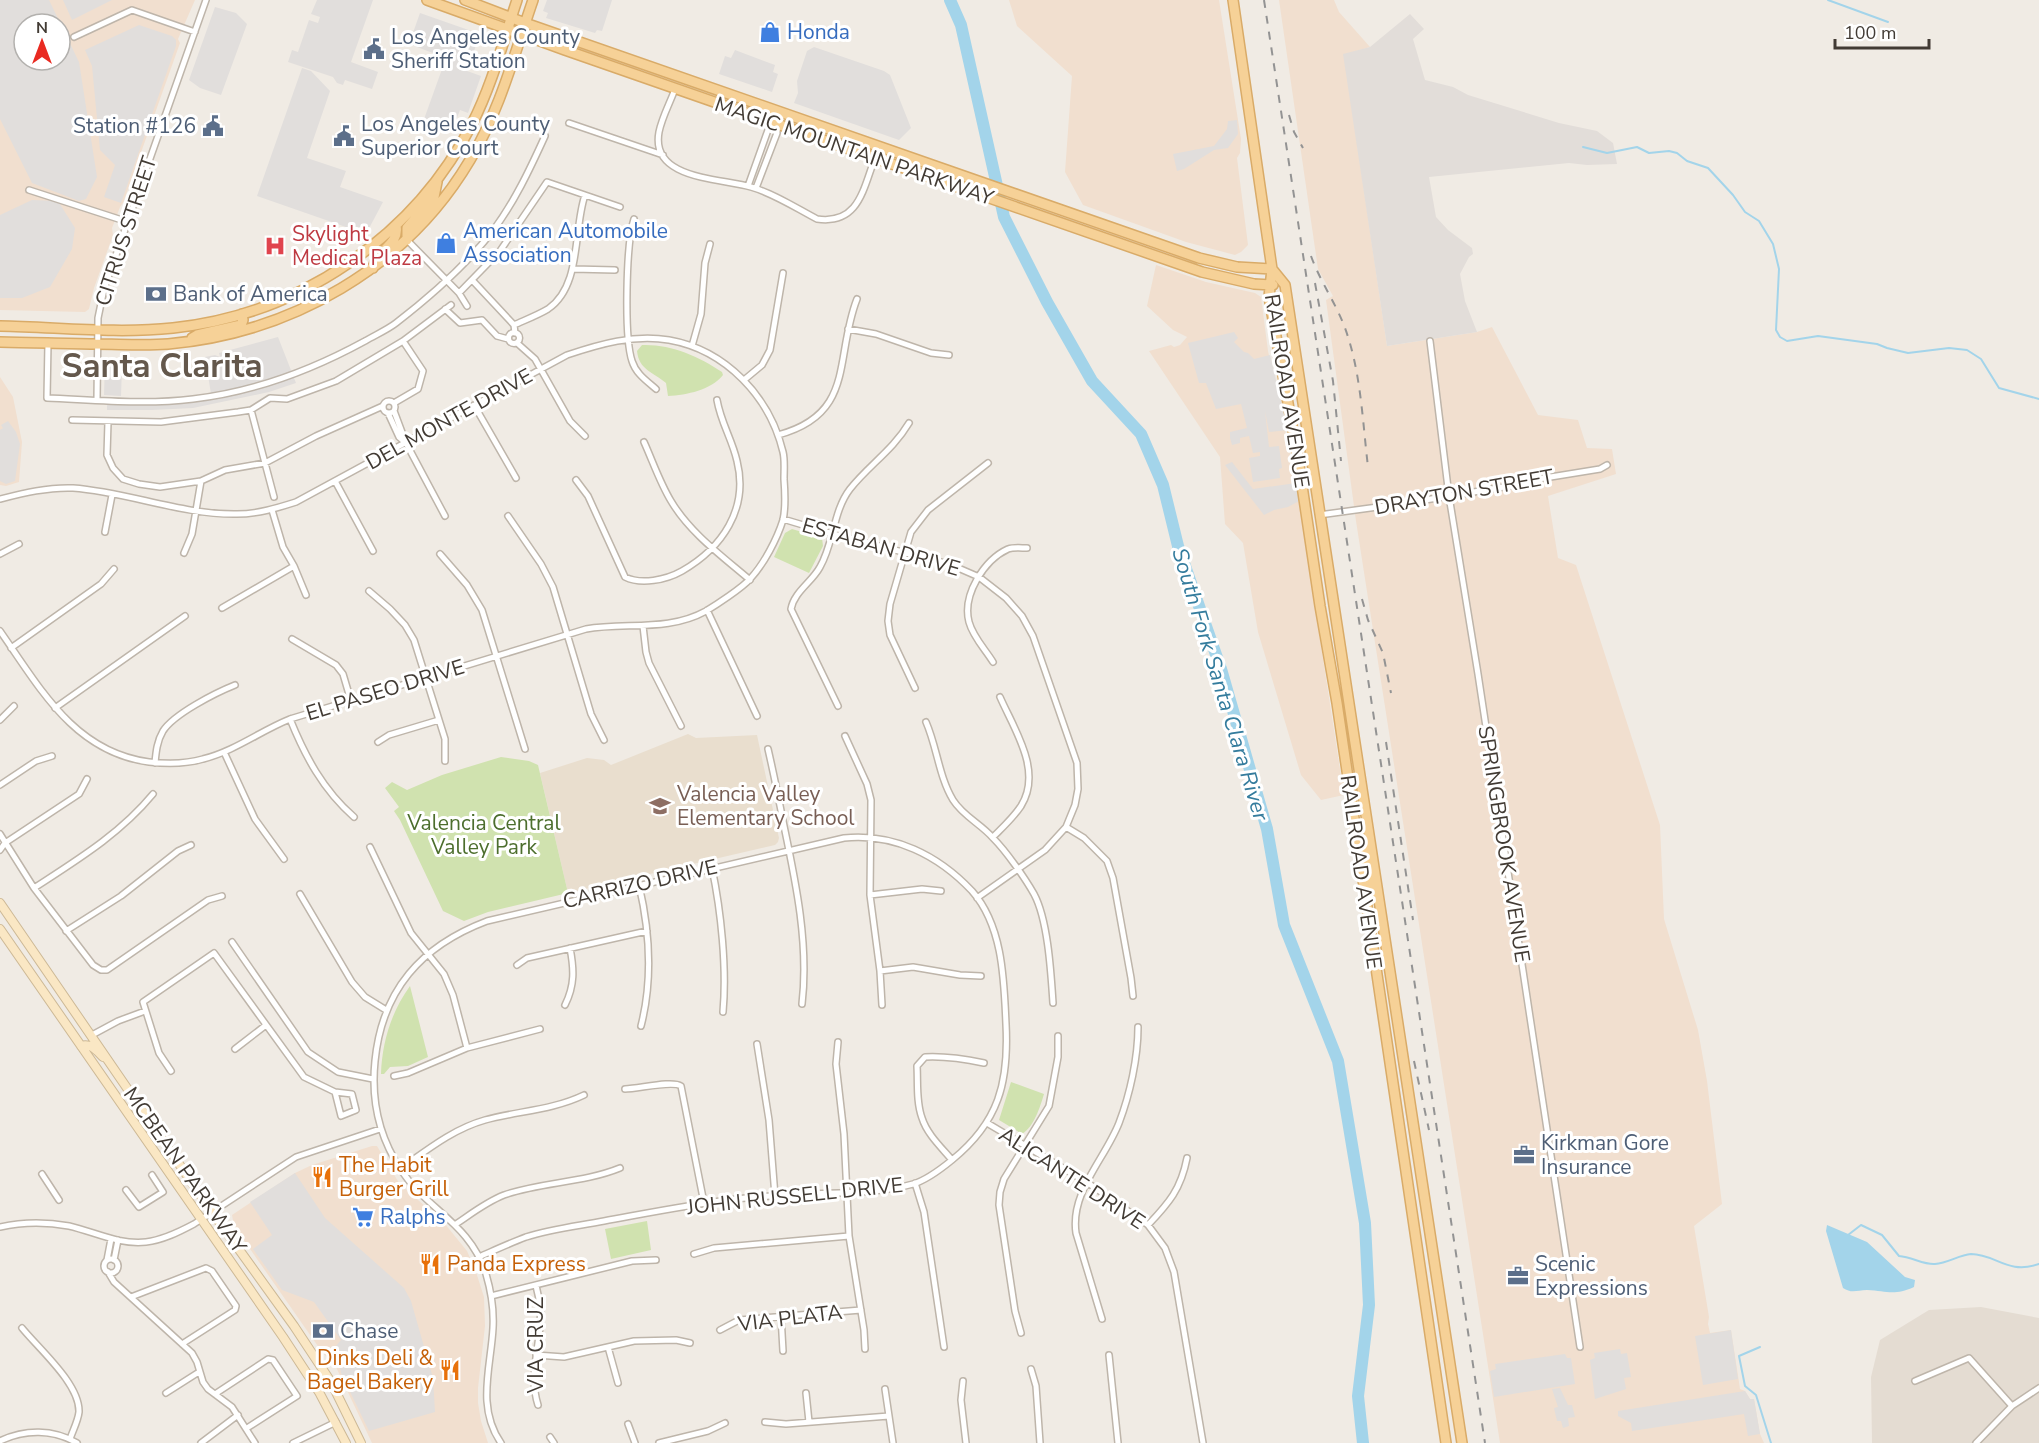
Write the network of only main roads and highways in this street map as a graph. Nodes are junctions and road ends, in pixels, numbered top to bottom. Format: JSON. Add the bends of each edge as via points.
{"nodes":[{"id":1,"x":428,"y":0,"type":"edge"},
{"id":2,"x":465,"y":0,"type":"edge"},
{"id":3,"x":517,"y":0,"type":"edge"},
{"id":4,"x":533,"y":0,"type":"edge"},
{"id":5,"x":1233,"y":0,"type":"edge"},
{"id":6,"x":511,"y":16,"type":"junction"},
{"id":7,"x":525,"y":23,"type":"junction"},
{"id":8,"x":508,"y":28,"type":"junction"},
{"id":9,"x":522,"y":35,"type":"junction"},
{"id":10,"x":437,"y":179,"type":"junction"},
{"id":11,"x":396,"y":226,"type":"junction"},
{"id":12,"x":407,"y":240,"type":"junction"},
{"id":13,"x":373,"y":268,"type":"junction"},
{"id":14,"x":1272,"y":269,"type":"junction"},
{"id":15,"x":1270,"y":285,"type":"junction"},
{"id":16,"x":1285,"y":285,"type":"junction"},
{"id":17,"x":242,"y":314,"type":"junction"},
{"id":18,"x":0,"y":326,"type":"edge"},
{"id":19,"x":0,"y":342,"type":"edge"},
{"id":20,"x":185,"y":342,"type":"junction"},
{"id":21,"x":1356,"y":842,"type":"junction"},
{"id":22,"x":1380,"y":902,"type":"junction"},
{"id":23,"x":0,"y":903,"type":"edge"},
{"id":24,"x":0,"y":929,"type":"edge"},
{"id":25,"x":63,"y":1021,"type":"junction"},
{"id":26,"x":92,"y":1035,"type":"junction"},
{"id":27,"x":81,"y":1046,"type":"junction"},
{"id":28,"x":124,"y":1081,"type":"junction"},
{"id":29,"x":346,"y":1443,"type":"edge"},
{"id":30,"x":361,"y":1443,"type":"edge"},
{"id":31,"x":1446,"y":1443,"type":"edge"},
{"id":32,"x":1462,"y":1443,"type":"edge"}],
"edges":[{"from":1,"to":8,"type":"main road","name":"MAGIC MOUNTAIN PARKWAY"},
{"from":2,"to":6,"type":"main road","name":"MAGIC MOUNTAIN PARKWAY"},
{"from":3,"to":6,"type":"main road"},
{"from":4,"to":7,"type":"main road"},
{"from":5,"to":14,"type":"main road"},
{"from":6,"to":7,"type":"main road","name":"MAGIC MOUNTAIN PARKWAY"},
{"from":6,"to":8,"type":"main road"},
{"from":7,"to":9,"type":"main road"},
{"from":7,"to":14,"type":"main road","name":"MAGIC MOUNTAIN PARKWAY","via":[[1199,258],[1245,268]]},
{"from":8,"to":9,"type":"main road","name":"MAGIC MOUNTAIN PARKWAY"},
{"from":8,"to":10,"type":"main road","via":[[477,113]]},
{"from":9,"to":12,"type":"main road","via":[[505,87],[471,159],[443,200]]},
{"from":9,"to":15,"type":"main road","name":"MAGIC MOUNTAIN PARKWAY","via":[[1202,272]]},
{"from":10,"to":11,"type":"main road"},
{"from":10,"to":12,"type":"main road","via":[[434,197],[407,228]]},
{"from":11,"to":13,"type":"main road","via":[[395,239],[377,256]]},
{"from":11,"to":17,"type":"main road","via":[[325,278]]},
{"from":12,"to":13,"type":"main road"},
{"from":13,"to":20,"type":"main road","via":[[327,297],[278,320]]},
{"from":14,"to":15,"type":"main road","name":"RAILROAD AVENUE"},
{"from":14,"to":16,"type":"main road","name":"RAILROAD AVENUE"},
{"from":15,"to":16,"type":"main road","name":"MAGIC MOUNTAIN PARKWAY"},
{"from":15,"to":21,"type":"main road","name":"RAILROAD AVENUE"},
{"from":16,"to":22,"type":"main road","name":"RAILROAD AVENUE"},
{"from":17,"to":18,"type":"main road","via":[[171,328]]},
{"from":17,"to":20,"type":"main road","via":[[241,325],[197,335]]},
{"from":19,"to":20,"type":"main road"},
{"from":21,"to":22,"type":"main road","via":[[1366,853],[1371,890]]},
{"from":21,"to":31,"type":"main road","name":"RAILROAD AVENUE"},
{"from":22,"to":32,"type":"main road","name":"RAILROAD AVENUE"},
{"from":23,"to":26,"type":"main road","name":"MCBEAN PARKWAY"},
{"from":24,"to":25,"type":"main road","name":"MCBEAN PARKWAY"},
{"from":25,"to":26,"type":"main road"},
{"from":25,"to":27,"type":"main road","name":"MCBEAN PARKWAY"},
{"from":26,"to":28,"type":"main road","name":"MCBEAN PARKWAY"},
{"from":27,"to":28,"type":"main road","via":[[93,1047]]},
{"from":27,"to":29,"type":"main road","name":"MCBEAN PARKWAY","via":[[283,1337]]},
{"from":28,"to":30,"type":"main road","name":"MCBEAN PARKWAY","via":[[293,1323],[325,1372]]}]}
